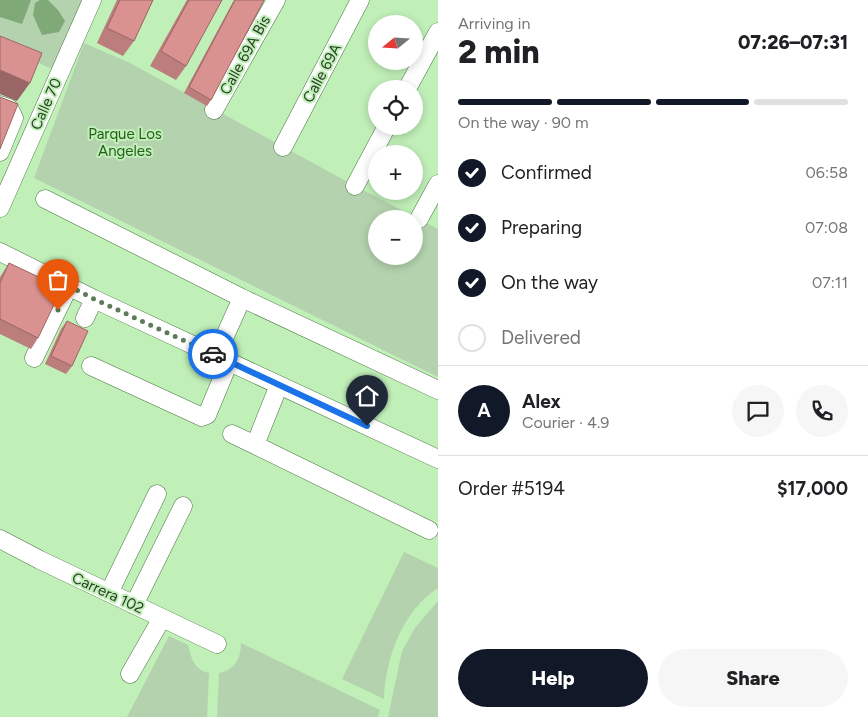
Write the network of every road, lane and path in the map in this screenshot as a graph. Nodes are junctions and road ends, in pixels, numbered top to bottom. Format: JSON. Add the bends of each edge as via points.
{"nodes":[{"id":1,"x":92,"y":0,"type":"edge"},
{"id":2,"x":276,"y":0,"type":"edge"},
{"id":3,"x":360,"y":0,"type":"edge"},
{"id":4,"x":438,"y":32,"type":"edge"},
{"id":5,"x":412,"y":80,"type":"edge"},
{"id":6,"x":0,"y":105,"type":"edge"},
{"id":7,"x":214,"y":110,"type":"dead end"},
{"id":8,"x":382,"y":135,"type":"edge"},
{"id":9,"x":283,"y":147,"type":"dead end"},
{"id":10,"x":0,"y":152,"type":"edge"},
{"id":11,"x":438,"y":184,"type":"edge"},
{"id":12,"x":355,"y":186,"type":"dead end"},
{"id":13,"x":45,"y":199,"type":"dead end"},
{"id":14,"x":0,"y":208,"type":"edge"},
{"id":15,"x":423,"y":212,"type":"edge"},
{"id":16,"x":0,"y":252,"type":"edge"},
{"id":17,"x":69,"y":286,"type":"junction"},
{"id":18,"x":242,"y":298,"type":"junction"},
{"id":19,"x":94,"y":299,"type":"junction"},
{"id":20,"x":84,"y":318,"type":"dead end"},
{"id":21,"x":34,"y":358,"type":"dead end"},
{"id":22,"x":223,"y":359,"type":"junction"},
{"id":23,"x":91,"y":366,"type":"dead end"},
{"id":24,"x":278,"y":385,"type":"junction"},
{"id":25,"x":438,"y":390,"type":"edge"},
{"id":26,"x":232,"y":434,"type":"dead end"},
{"id":27,"x":254,"y":445,"type":"junction"},
{"id":28,"x":438,"y":459,"type":"edge"},
{"id":29,"x":157,"y":494,"type":"dead end"},
{"id":30,"x":183,"y":506,"type":"dead end"},
{"id":31,"x":429,"y":530,"type":"dead end"},
{"id":32,"x":0,"y":539,"type":"edge"},
{"id":33,"x":109,"y":593,"type":"junction"},
{"id":34,"x":134,"y":605,"type":"junction"},
{"id":35,"x":162,"y":618,"type":"junction"},
{"id":36,"x":217,"y":644,"type":"dead end"},
{"id":37,"x":130,"y":674,"type":"dead end"}],
"edges":[{"from":1,"to":14,"type":"street","name":"Calle 70"},
{"from":2,"to":7,"type":"street","name":"Calle 69A Bis"},
{"from":3,"to":9,"type":"street","name":"Calle 69A"},
{"from":4,"to":5,"type":"street"},
{"from":6,"to":10,"type":"street","via":[[9,108],[14,118]]},
{"from":8,"to":12,"type":"street"},
{"from":11,"to":15,"type":"street"},
{"from":13,"to":18,"type":"street"},
{"from":16,"to":17,"type":"street"},
{"from":17,"to":19,"type":"street"},
{"from":17,"to":21,"type":"street"},
{"from":18,"to":22,"type":"street"},
{"from":18,"to":25,"type":"street"},
{"from":19,"to":20,"type":"street"},
{"from":19,"to":22,"type":"street"},
{"from":22,"to":23,"type":"street","via":[[207,415],[202,417]]},
{"from":22,"to":24,"type":"street"},
{"from":24,"to":27,"type":"street"},
{"from":24,"to":28,"type":"street"},
{"from":26,"to":27,"type":"street"},
{"from":27,"to":31,"type":"street"},
{"from":29,"to":33,"type":"street"},
{"from":30,"to":34,"type":"street"},
{"from":32,"to":33,"type":"street","name":"Carrera 102"},
{"from":33,"to":34,"type":"street","name":"Carrera 102"},
{"from":34,"to":35,"type":"street","name":"Carrera 102"},
{"from":35,"to":36,"type":"street","name":"Carrera 102"},
{"from":35,"to":37,"type":"street"}]}
